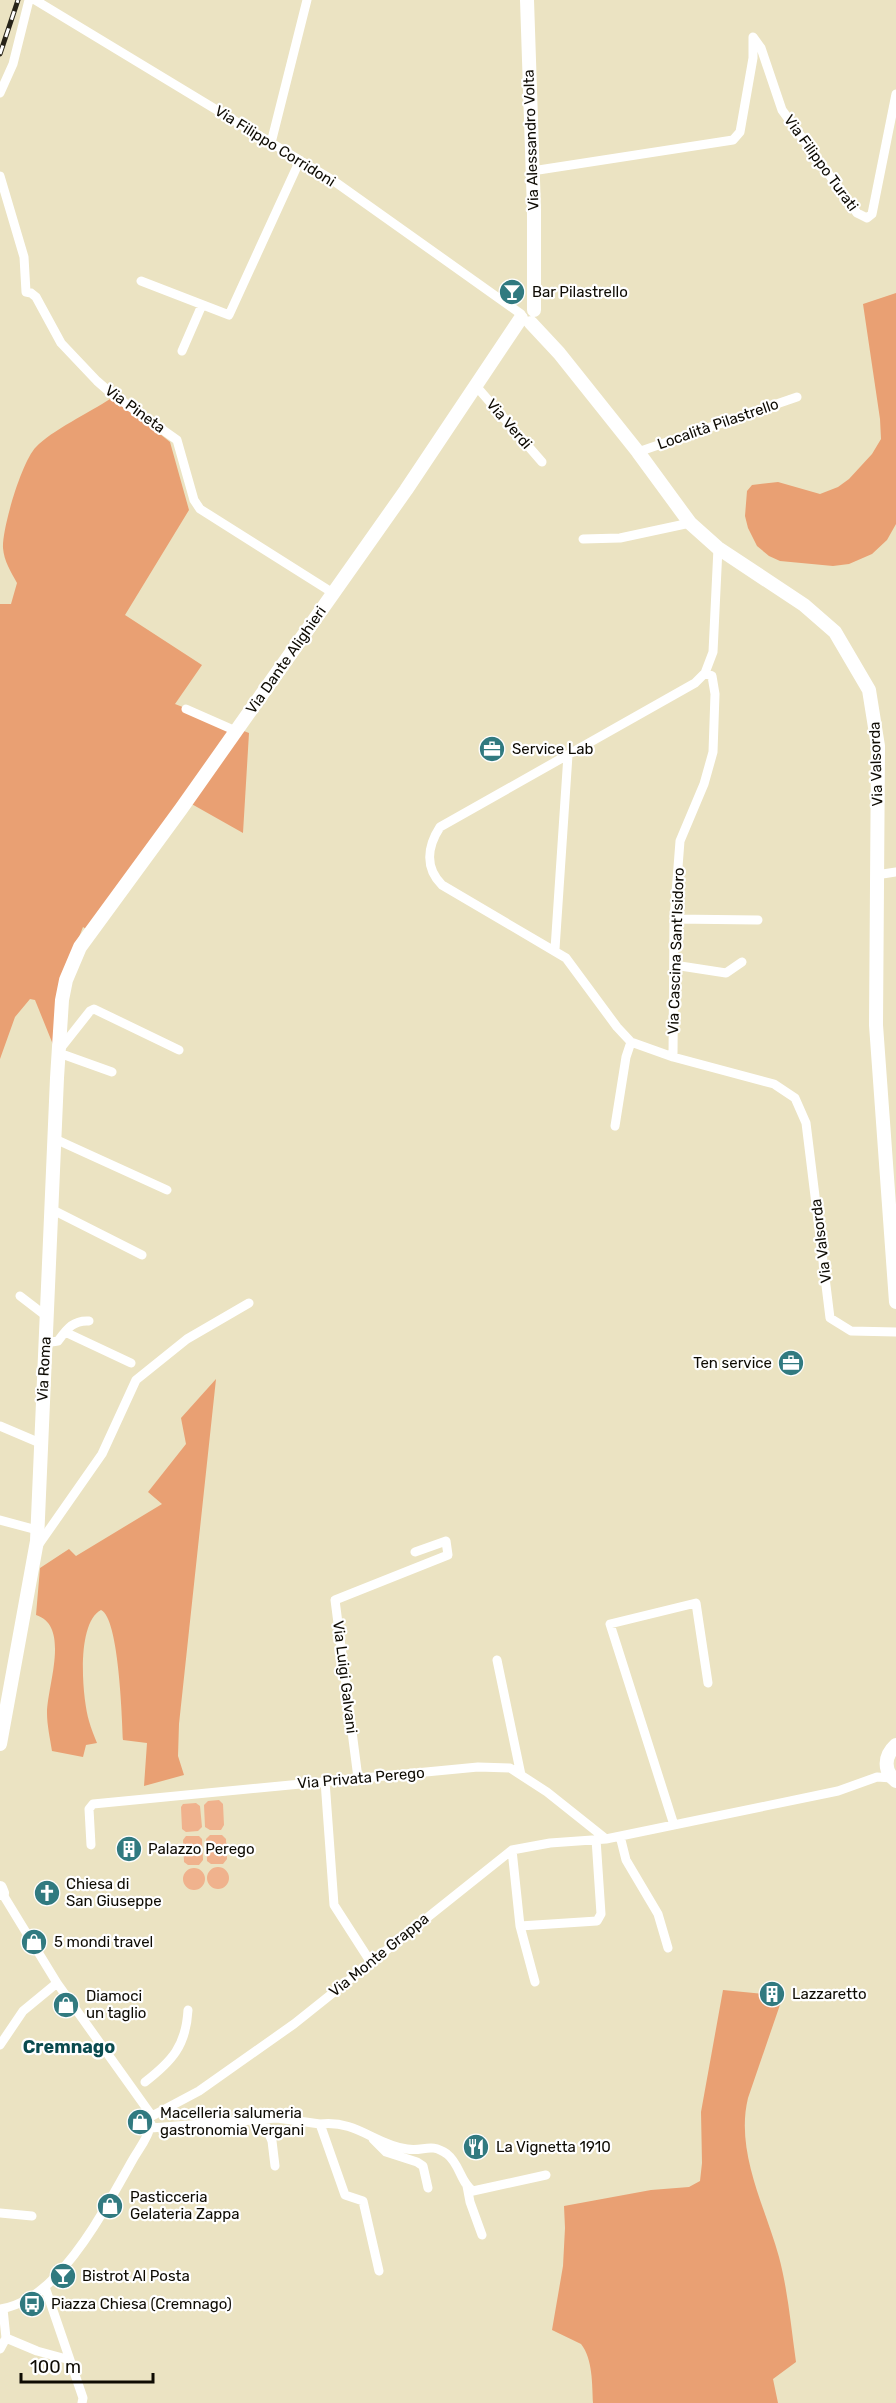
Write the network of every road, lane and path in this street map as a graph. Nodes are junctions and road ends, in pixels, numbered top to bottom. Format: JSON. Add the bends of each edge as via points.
{"nodes":[{"id":1,"x":29,"y":0,"type":"edge"},
{"id":2,"x":35,"y":0,"type":"edge"},
{"id":3,"x":307,"y":0,"type":"edge"},
{"id":4,"x":527,"y":0,"type":"edge"},
{"id":5,"x":0,"y":93,"type":"edge"},
{"id":6,"x":896,"y":94,"type":"edge"},
{"id":7,"x":271,"y":143,"type":"junction"},
{"id":8,"x":300,"y":160,"type":"junction"},
{"id":9,"x":532,"y":171,"type":"junction"},
{"id":10,"x":0,"y":176,"type":"edge"},
{"id":11,"x":141,"y":281,"type":"dead end"},
{"id":12,"x":202,"y":305,"type":"junction"},
{"id":13,"x":527,"y":316,"type":"junction"},
{"id":14,"x":182,"y":351,"type":"dead end"},
{"id":15,"x":476,"y":386,"type":"junction"},
{"id":16,"x":798,"y":397,"type":"dead end"},
{"id":17,"x":638,"y":452,"type":"junction"},
{"id":18,"x":542,"y":462,"type":"dead end"},
{"id":19,"x":690,"y":523,"type":"junction"},
{"id":20,"x":583,"y":539,"type":"dead end"},
{"id":21,"x":718,"y":548,"type":"junction"},
{"id":22,"x":333,"y":593,"type":"junction"},
{"id":23,"x":705,"y":673,"type":"junction"},
{"id":24,"x":186,"y":708,"type":"dead end"},
{"id":25,"x":236,"y":731,"type":"junction"},
{"id":26,"x":568,"y":755,"type":"junction"},
{"id":27,"x":896,"y":872,"type":"edge"},
{"id":28,"x":876,"y":875,"type":"junction"},
{"id":29,"x":674,"y":919,"type":"junction"},
{"id":30,"x":758,"y":920,"type":"dead end"},
{"id":31,"x":555,"y":950,"type":"junction"},
{"id":32,"x":742,"y":962,"type":"dead end"},
{"id":33,"x":674,"y":964,"type":"junction"},
{"id":34,"x":66,"y":980,"type":"joint"},
{"id":35,"x":631,"y":1042,"type":"junction"},
{"id":36,"x":179,"y":1050,"type":"dead end"},
{"id":37,"x":59,"y":1051,"type":"junction"},
{"id":38,"x":674,"y":1057,"type":"junction"},
{"id":39,"x":112,"y":1072,"type":"dead end"},
{"id":40,"x":795,"y":1098,"type":"joint"},
{"id":41,"x":615,"y":1126,"type":"dead end"},
{"id":42,"x":54,"y":1139,"type":"junction"},
{"id":43,"x":167,"y":1190,"type":"dead end"},
{"id":44,"x":51,"y":1209,"type":"junction"},
{"id":45,"x":142,"y":1255,"type":"dead end"},
{"id":46,"x":20,"y":1296,"type":"dead end"},
{"id":47,"x":896,"y":1302,"type":"edge"},
{"id":48,"x":249,"y":1303,"type":"dead end"},
{"id":49,"x":46,"y":1316,"type":"junction"},
{"id":50,"x":89,"y":1321,"type":"dead end"},
{"id":51,"x":65,"y":1332,"type":"junction"},
{"id":52,"x":896,"y":1332,"type":"edge"},
{"id":53,"x":45,"y":1343,"type":"junction"},
{"id":54,"x":131,"y":1363,"type":"dead end"},
{"id":55,"x":0,"y":1426,"type":"edge"},
{"id":56,"x":40,"y":1443,"type":"junction"},
{"id":57,"x":0,"y":1520,"type":"edge"},
{"id":58,"x":37,"y":1530,"type":"junction"},
{"id":59,"x":36,"y":1549,"type":"junction"},
{"id":60,"x":415,"y":1552,"type":"dead end"},
{"id":61,"x":497,"y":1660,"type":"dead end"},
{"id":62,"x":708,"y":1683,"type":"dead end"},
{"id":63,"x":5,"y":1684,"type":"edge"},
{"id":64,"x":2,"y":1719,"type":"edge"},
{"id":65,"x":0,"y":1744,"type":"edge"},
{"id":66,"x":896,"y":1745,"type":"edge"},
{"id":67,"x":886,"y":1762,"type":"junction"},
{"id":68,"x":520,"y":1775,"type":"junction"},
{"id":69,"x":358,"y":1778,"type":"junction"},
{"id":70,"x":868,"y":1780,"type":"junction"},
{"id":71,"x":894,"y":1780,"type":"edge"},
{"id":72,"x":325,"y":1781,"type":"junction"},
{"id":73,"x":674,"y":1825,"type":"junction"},
{"id":74,"x":620,"y":1836,"type":"junction"},
{"id":75,"x":596,"y":1839,"type":"junction"},
{"id":76,"x":606,"y":1839,"type":"junction"},
{"id":77,"x":91,"y":1845,"type":"dead end"},
{"id":78,"x":512,"y":1850,"type":"junction"},
{"id":79,"x":1,"y":1891,"type":"edge"},
{"id":80,"x":520,"y":1926,"type":"junction"},
{"id":81,"x":668,"y":1948,"type":"dead end"},
{"id":82,"x":370,"y":1961,"type":"junction"},
{"id":83,"x":535,"y":1982,"type":"dead end"},
{"id":84,"x":57,"y":1983,"type":"junction"},
{"id":85,"x":188,"y":2010,"type":"dead end"},
{"id":86,"x":0,"y":2045,"type":"edge"},
{"id":87,"x":145,"y":2082,"type":"dead end"},
{"id":88,"x":152,"y":2116,"type":"junction"},
{"id":89,"x":263,"y":2119,"type":"junction"},
{"id":90,"x":320,"y":2124,"type":"junction"},
{"id":91,"x":151,"y":2128,"type":"junction"},
{"id":92,"x":369,"y":2135,"type":"junction"},
{"id":93,"x":276,"y":2166,"type":"dead end"},
{"id":94,"x":546,"y":2175,"type":"dead end"},
{"id":95,"x":467,"y":2186,"type":"junction"},
{"id":96,"x":428,"y":2188,"type":"dead end"},
{"id":97,"x":0,"y":2213,"type":"edge"},
{"id":98,"x":32,"y":2216,"type":"dead end"},
{"id":99,"x":482,"y":2235,"type":"dead end"},
{"id":100,"x":380,"y":2271,"type":"dead end"},
{"id":101,"x":45,"y":2287,"type":"junction"},
{"id":102,"x":1,"y":2309,"type":"edge"},
{"id":103,"x":6,"y":2338,"type":"junction"},
{"id":104,"x":0,"y":2349,"type":"edge"},
{"id":105,"x":70,"y":2360,"type":"junction"},
{"id":106,"x":82,"y":2401,"type":"edge"}],
"edges":[{"from":1,"to":5,"type":"street","via":[[13,64]]},
{"from":2,"to":7,"type":"street","name":"Via Filippo Corridoni"},
{"from":3,"to":7,"type":"street"},
{"from":4,"to":9,"type":"street","name":"Via Alessandro Volta"},
{"from":6,"to":9,"type":"street","name":"Via Filippo Turati","via":[[872,214],[867,218],[857,213],[782,110],[761,48],[753,37],[740,132],[733,141]]},
{"from":7,"to":8,"type":"street","name":"Via Filippo Corridoni"},
{"from":8,"to":12,"type":"street","via":[[229,315]]},
{"from":8,"to":13,"type":"street","name":"Via Filippo Corridoni"},
{"from":9,"to":13,"type":"street","name":"Via Alessandro Volta","via":[[533,281]]},
{"from":10,"to":22,"type":"street","name":"Via Pineta","via":[[24,257],[26,292],[36,297],[61,343],[112,394],[177,440],[200,509]]},
{"from":11,"to":12,"type":"street"},
{"from":12,"to":14,"type":"street"},
{"from":13,"to":15,"type":"street","name":"Via Dante Alighieri"},
{"from":13,"to":17,"type":"street","name":"Via Valsorda"},
{"from":15,"to":18,"type":"street","name":"Via Verdi"},
{"from":15,"to":22,"type":"street","name":"Via Dante Alighieri"},
{"from":16,"to":17,"type":"street","name":"Località Pilastrello"},
{"from":17,"to":19,"type":"street","name":"Via Valsorda"},
{"from":19,"to":20,"type":"street","via":[[620,538]]},
{"from":19,"to":21,"type":"street","name":"Via Valsorda"},
{"from":21,"to":23,"type":"street","via":[[713,652]]},
{"from":21,"to":28,"type":"street","name":"Via Valsorda","via":[[804,605],[835,632],[869,690],[878,746]]},
{"from":22,"to":25,"type":"street","name":"Via Dante Alighieri"},
{"from":23,"to":26,"type":"street","via":[[695,683]]},
{"from":23,"to":29,"type":"street","name":"Via Cascina Sant'Isidoro","via":[[712,676],[715,694],[713,752],[680,841]]},
{"from":24,"to":25,"type":"street"},
{"from":25,"to":34,"type":"street","name":"Via Dante Alighieri","via":[[80,947]]},
{"from":26,"to":31,"type":"street"},
{"from":26,"to":31,"type":"street","via":[[440,827],[431,840],[432,875],[442,885]]},
{"from":27,"to":28,"type":"street"},
{"from":28,"to":47,"type":"street","name":"Via Valsorda","via":[[876,1025]]},
{"from":29,"to":30,"type":"street"},
{"from":29,"to":33,"type":"street","name":"Via Cascina Sant'Isidoro"},
{"from":31,"to":35,"type":"street","via":[[566,958]]},
{"from":32,"to":33,"type":"street","via":[[726,973]]},
{"from":33,"to":38,"type":"street","name":"Via Cascina Sant'Isidoro"},
{"from":34,"to":37,"type":"street","name":"Via Roma"},
{"from":35,"to":38,"type":"street"},
{"from":35,"to":41,"type":"street"},
{"from":36,"to":37,"type":"street","via":[[94,1009]]},
{"from":37,"to":39,"type":"street"},
{"from":37,"to":42,"type":"street","name":"Via Roma"},
{"from":38,"to":40,"type":"street","name":"Via Cascina Sant'Isidoro","via":[[774,1084]]},
{"from":40,"to":52,"type":"street","name":"Via Valsorda","via":[[806,1123],[830,1318],[851,1330]]},
{"from":42,"to":43,"type":"street"},
{"from":42,"to":44,"type":"street","name":"Via Roma"},
{"from":44,"to":45,"type":"street"},
{"from":44,"to":49,"type":"street","name":"Via Roma"},
{"from":46,"to":49,"type":"street"},
{"from":48,"to":59,"type":"street","via":[[187,1339],[136,1380],[102,1454]]},
{"from":49,"to":53,"type":"street","name":"Via Roma"},
{"from":50,"to":51,"type":"street","via":[[71,1324]]},
{"from":51,"to":53,"type":"street","via":[[58,1341]]},
{"from":51,"to":54,"type":"street"},
{"from":53,"to":56,"type":"street","name":"Via Roma"},
{"from":55,"to":56,"type":"street"},
{"from":56,"to":58,"type":"street","name":"Via Roma"},
{"from":57,"to":58,"type":"street"},
{"from":58,"to":59,"type":"street","name":"Via Roma"},
{"from":59,"to":63,"type":"street","name":"Via Roma"},
{"from":60,"to":69,"type":"street","name":"Via Luigi Galvani","via":[[446,1540],[448,1555],[335,1600]]},
{"from":61,"to":68,"type":"street"},
{"from":62,"to":73,"type":"street","via":[[696,1603],[610,1624]]},
{"from":63,"to":64,"type":"street","name":"Via Roma"},
{"from":64,"to":65,"type":"street","name":"Via Roma"},
{"from":66,"to":67,"type":"street"},
{"from":67,"to":70,"type":"street","name":"Via Monte Grappa"},
{"from":67,"to":71,"type":"street"},
{"from":68,"to":69,"type":"street","name":"Via Privata Perego","via":[[510,1768],[478,1767]]},
{"from":68,"to":76,"type":"street","name":"Via Privata Perego"},
{"from":69,"to":72,"type":"street","name":"Via Privata Perego"},
{"from":70,"to":71,"type":"street","name":"Via Monte Grappa"},
{"from":70,"to":73,"type":"street","name":"Via Monte Grappa","via":[[838,1791]]},
{"from":72,"to":77,"type":"street","name":"Via Privata Perego","via":[[93,1804],[89,1809]]},
{"from":72,"to":82,"type":"street","via":[[334,1905]]},
{"from":73,"to":74,"type":"street","name":"Via Monte Grappa"},
{"from":74,"to":76,"type":"street","name":"Via Monte Grappa"},
{"from":74,"to":81,"type":"street","via":[[627,1860],[658,1914]]},
{"from":75,"to":76,"type":"street","name":"Via Monte Grappa"},
{"from":75,"to":78,"type":"street","name":"Via Monte Grappa"},
{"from":75,"to":80,"type":"street","via":[[601,1918]]},
{"from":78,"to":80,"type":"street"},
{"from":78,"to":82,"type":"street","name":"Via Monte Grappa"},
{"from":79,"to":84,"type":"street"},
{"from":80,"to":83,"type":"street"},
{"from":82,"to":88,"type":"street","name":"Via Monte Grappa","via":[[294,2024],[199,2091]]},
{"from":84,"to":86,"type":"street","via":[[23,2011]]},
{"from":84,"to":88,"type":"street"},
{"from":85,"to":87,"type":"street","via":[[187,2027],[175,2055]]},
{"from":88,"to":91,"type":"street"},
{"from":89,"to":90,"type":"street"},
{"from":89,"to":91,"type":"street"},
{"from":89,"to":93,"type":"street","via":[[273,2141]]},
{"from":90,"to":92,"type":"street","via":[[336,2122]]},
{"from":90,"to":100,"type":"street","via":[[345,2195],[363,2201]]},
{"from":91,"to":101,"type":"street","via":[[75,2253]]},
{"from":92,"to":95,"type":"street","via":[[406,2149],[431,2146],[444,2152],[454,2160]]},
{"from":92,"to":96,"type":"street","via":[[386,2152],[423,2166]]},
{"from":94,"to":95,"type":"street","via":[[477,2191]]},
{"from":95,"to":99,"type":"street"},
{"from":97,"to":98,"type":"street"},
{"from":101,"to":102,"type":"street","via":[[22,2302]]},
{"from":101,"to":105,"type":"street"},
{"from":102,"to":103,"type":"street"},
{"from":103,"to":104,"type":"street"},
{"from":103,"to":105,"type":"street"},
{"from":105,"to":106,"type":"street"}]}
